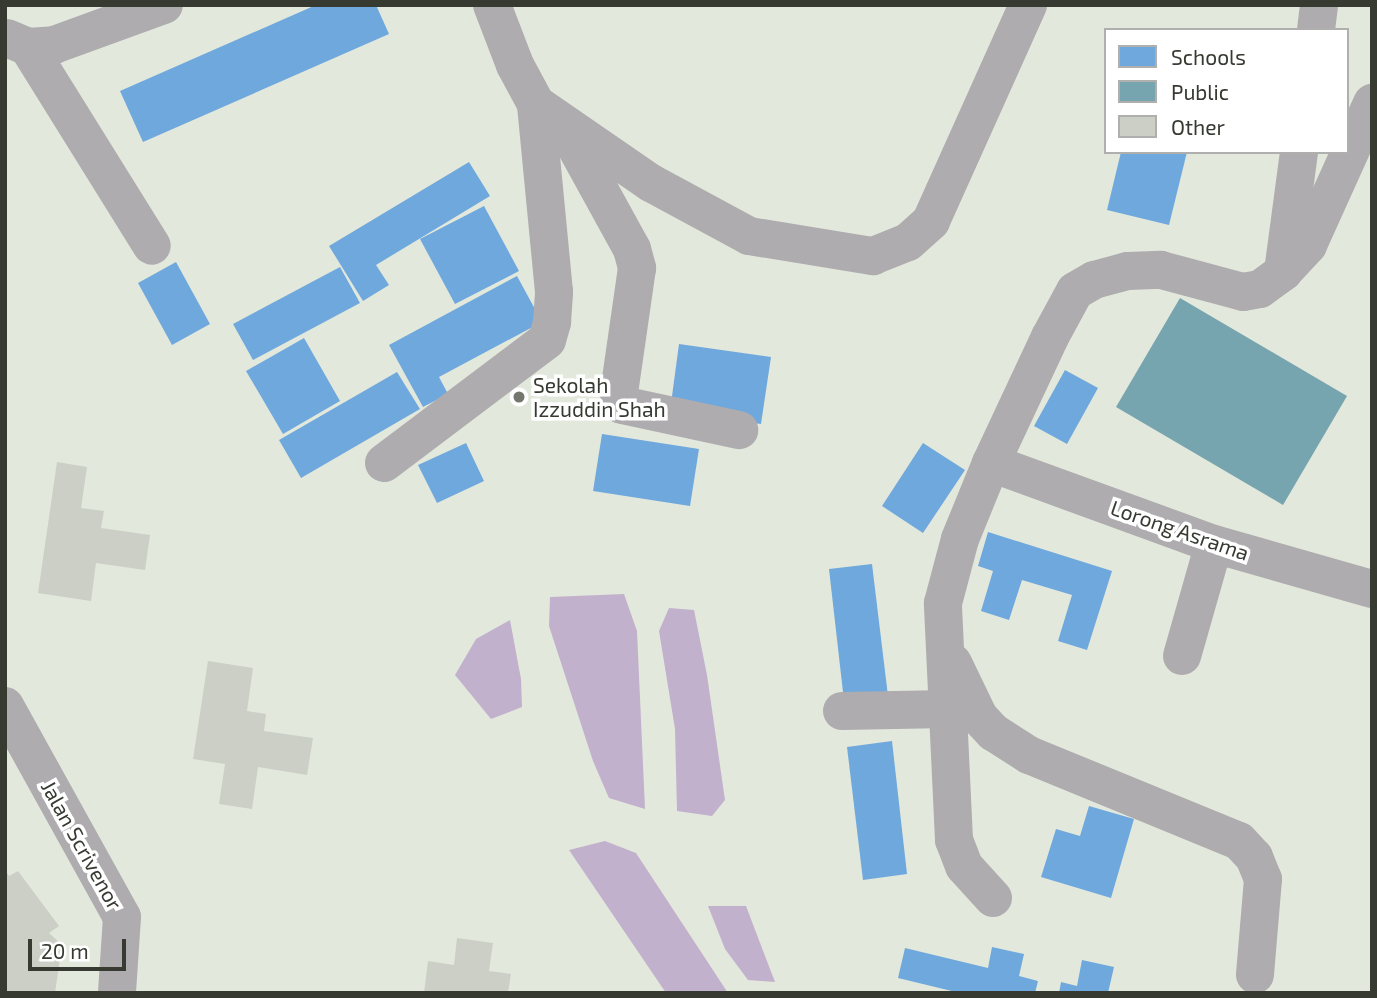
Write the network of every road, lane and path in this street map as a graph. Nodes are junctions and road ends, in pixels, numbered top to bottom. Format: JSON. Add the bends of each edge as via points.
{"nodes":[{"id":1,"x":164,"y":5,"type":"edge"},
{"id":2,"x":492,"y":5,"type":"edge"},
{"id":3,"x":1028,"y":5,"type":"edge"},
{"id":4,"x":1319,"y":5,"type":"edge"},
{"id":5,"x":1316,"y":28,"type":"edge"},
{"id":6,"x":17,"y":42,"type":"edge"},
{"id":7,"x":1372,"y":103,"type":"edge"},
{"id":8,"x":550,"y":114,"type":"junction"},
{"id":9,"x":1364,"y":143,"type":"edge"},
{"id":10,"x":1299,"y":154,"type":"edge"},
{"id":11,"x":152,"y":246,"type":"dead end"},
{"id":12,"x":1283,"y":272,"type":"junction"},
{"id":13,"x":739,"y":430,"type":"dead end"},
{"id":14,"x":384,"y":463,"type":"dead end"},
{"id":15,"x":990,"y":463,"type":"junction"},
{"id":16,"x":1214,"y":544,"type":"junction"},
{"id":17,"x":1372,"y":589,"type":"edge"},
{"id":18,"x":945,"y":645,"type":"junction"},
{"id":19,"x":1182,"y":656,"type":"dead end"},
{"id":20,"x":5,"y":706,"type":"edge"},
{"id":21,"x":948,"y":709,"type":"junction"},
{"id":22,"x":842,"y":711,"type":"dead end"},
{"id":23,"x":993,"y":898,"type":"dead end"},
{"id":24,"x":1255,"y":975,"type":"dead end"},
{"id":25,"x":117,"y":993,"type":"edge"}],
"edges":[{"from":1,"to":6,"type":"street","via":[[54,45]]},
{"from":2,"to":8,"type":"street","via":[[515,65]]},
{"from":3,"to":8,"type":"street","via":[[932,221],[908,242],[873,256],[749,236],[651,183]]},
{"from":4,"to":5,"type":"street"},
{"from":6,"to":11,"type":"street"},
{"from":7,"to":9,"type":"street"},
{"from":8,"to":13,"type":"street","via":[[632,249],[637,268],[619,393],[622,405]]},
{"from":8,"to":14,"type":"street","via":[[554,292],[547,340]]},
{"from":9,"to":12,"type":"street","via":[[1308,245]]},
{"from":10,"to":12,"type":"street"},
{"from":12,"to":15,"type":"street","via":[[1260,289],[1243,292],[1161,270],[1128,271],[1094,280],[1075,291]]},
{"from":15,"to":16,"type":"street","name":"Lorong Asrama"},
{"from":15,"to":18,"type":"street","via":[[960,539],[943,603]]},
{"from":16,"to":17,"type":"street","name":"Lorong Asrama"},
{"from":16,"to":19,"type":"street"},
{"from":18,"to":21,"type":"street"},
{"from":18,"to":24,"type":"street","via":[[979,717],[993,732],[1029,755],[1239,841],[1254,857],[1263,879]]},
{"from":20,"to":25,"type":"street","name":"Jalan Scrivenor","via":[[122,916]]},
{"from":21,"to":22,"type":"street"},
{"from":21,"to":23,"type":"street","via":[[954,840],[964,866]]}]}
